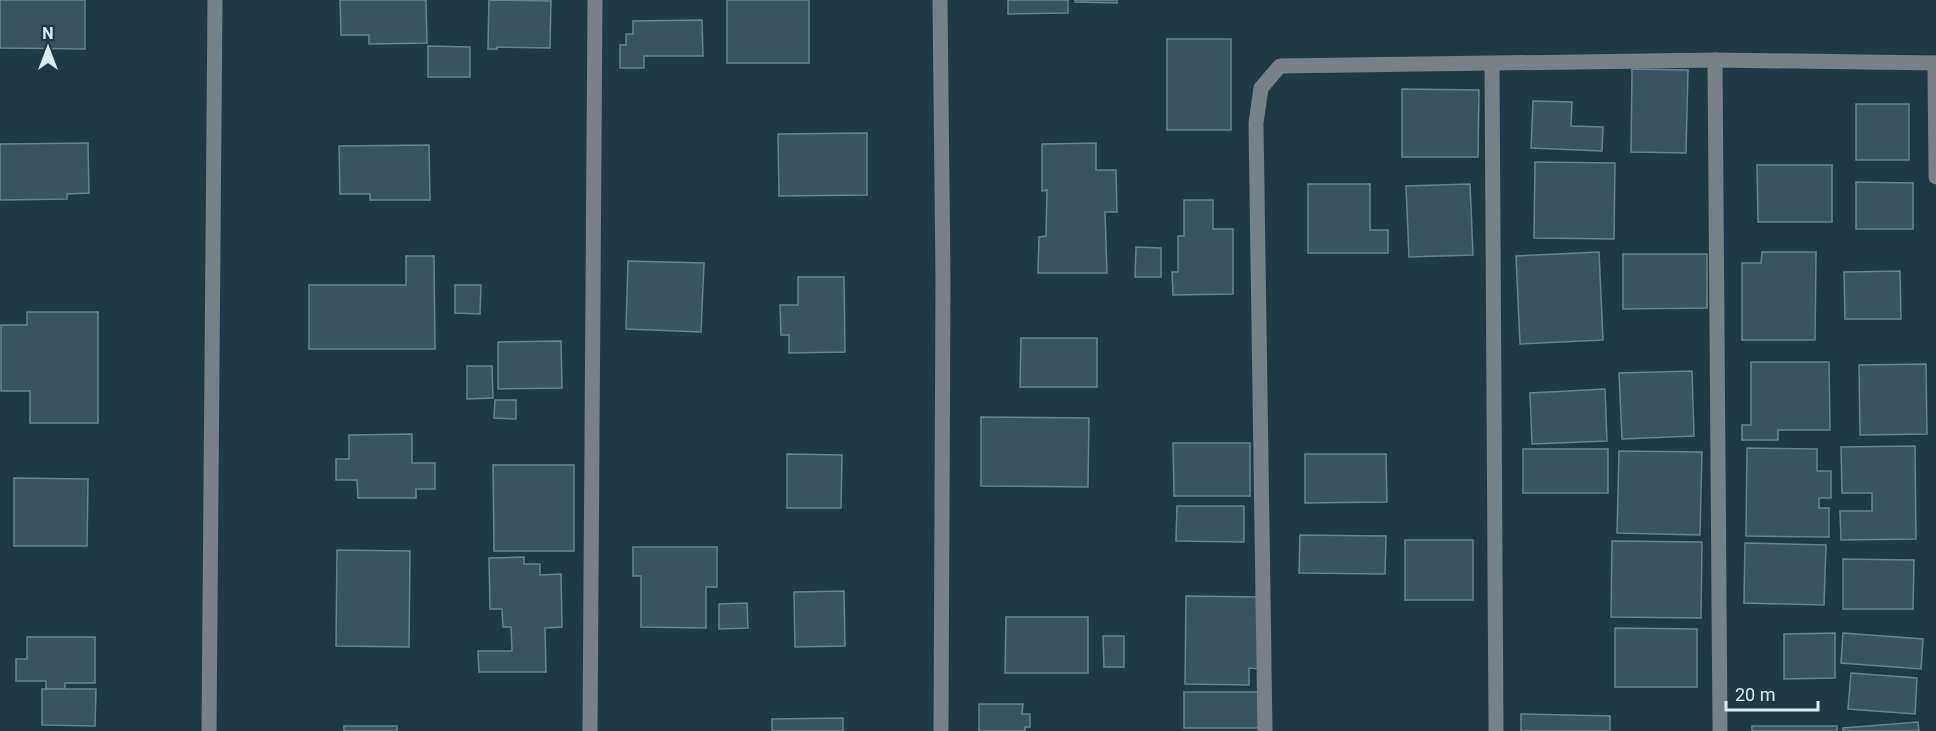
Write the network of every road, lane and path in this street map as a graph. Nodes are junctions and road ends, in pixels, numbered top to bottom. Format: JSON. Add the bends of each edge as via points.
{"nodes":[{"id":1,"x":215,"y":0,"type":"edge"},
{"id":2,"x":595,"y":0,"type":"edge"},
{"id":3,"x":940,"y":0,"type":"edge"},
{"id":4,"x":1715,"y":60,"type":"junction"},
{"id":5,"x":1935,"y":63,"type":"edge"},
{"id":6,"x":1492,"y":64,"type":"junction"},
{"id":7,"x":1936,"y":177,"type":"edge"},
{"id":8,"x":209,"y":731,"type":"edge"},
{"id":9,"x":590,"y":731,"type":"edge"},
{"id":10,"x":941,"y":731,"type":"edge"},
{"id":11,"x":1265,"y":731,"type":"edge"},
{"id":12,"x":1496,"y":731,"type":"edge"},
{"id":13,"x":1720,"y":731,"type":"edge"}],
"edges":[{"from":1,"to":8,"type":"street"},
{"from":2,"to":9,"type":"street"},
{"from":3,"to":10,"type":"street"},
{"from":4,"to":5,"type":"street"},
{"from":4,"to":6,"type":"street"},
{"from":4,"to":13,"type":"street"},
{"from":5,"to":7,"type":"street"},
{"from":6,"to":11,"type":"street","via":[[1280,66],[1261,88],[1256,123]]},
{"from":6,"to":12,"type":"street"}]}
